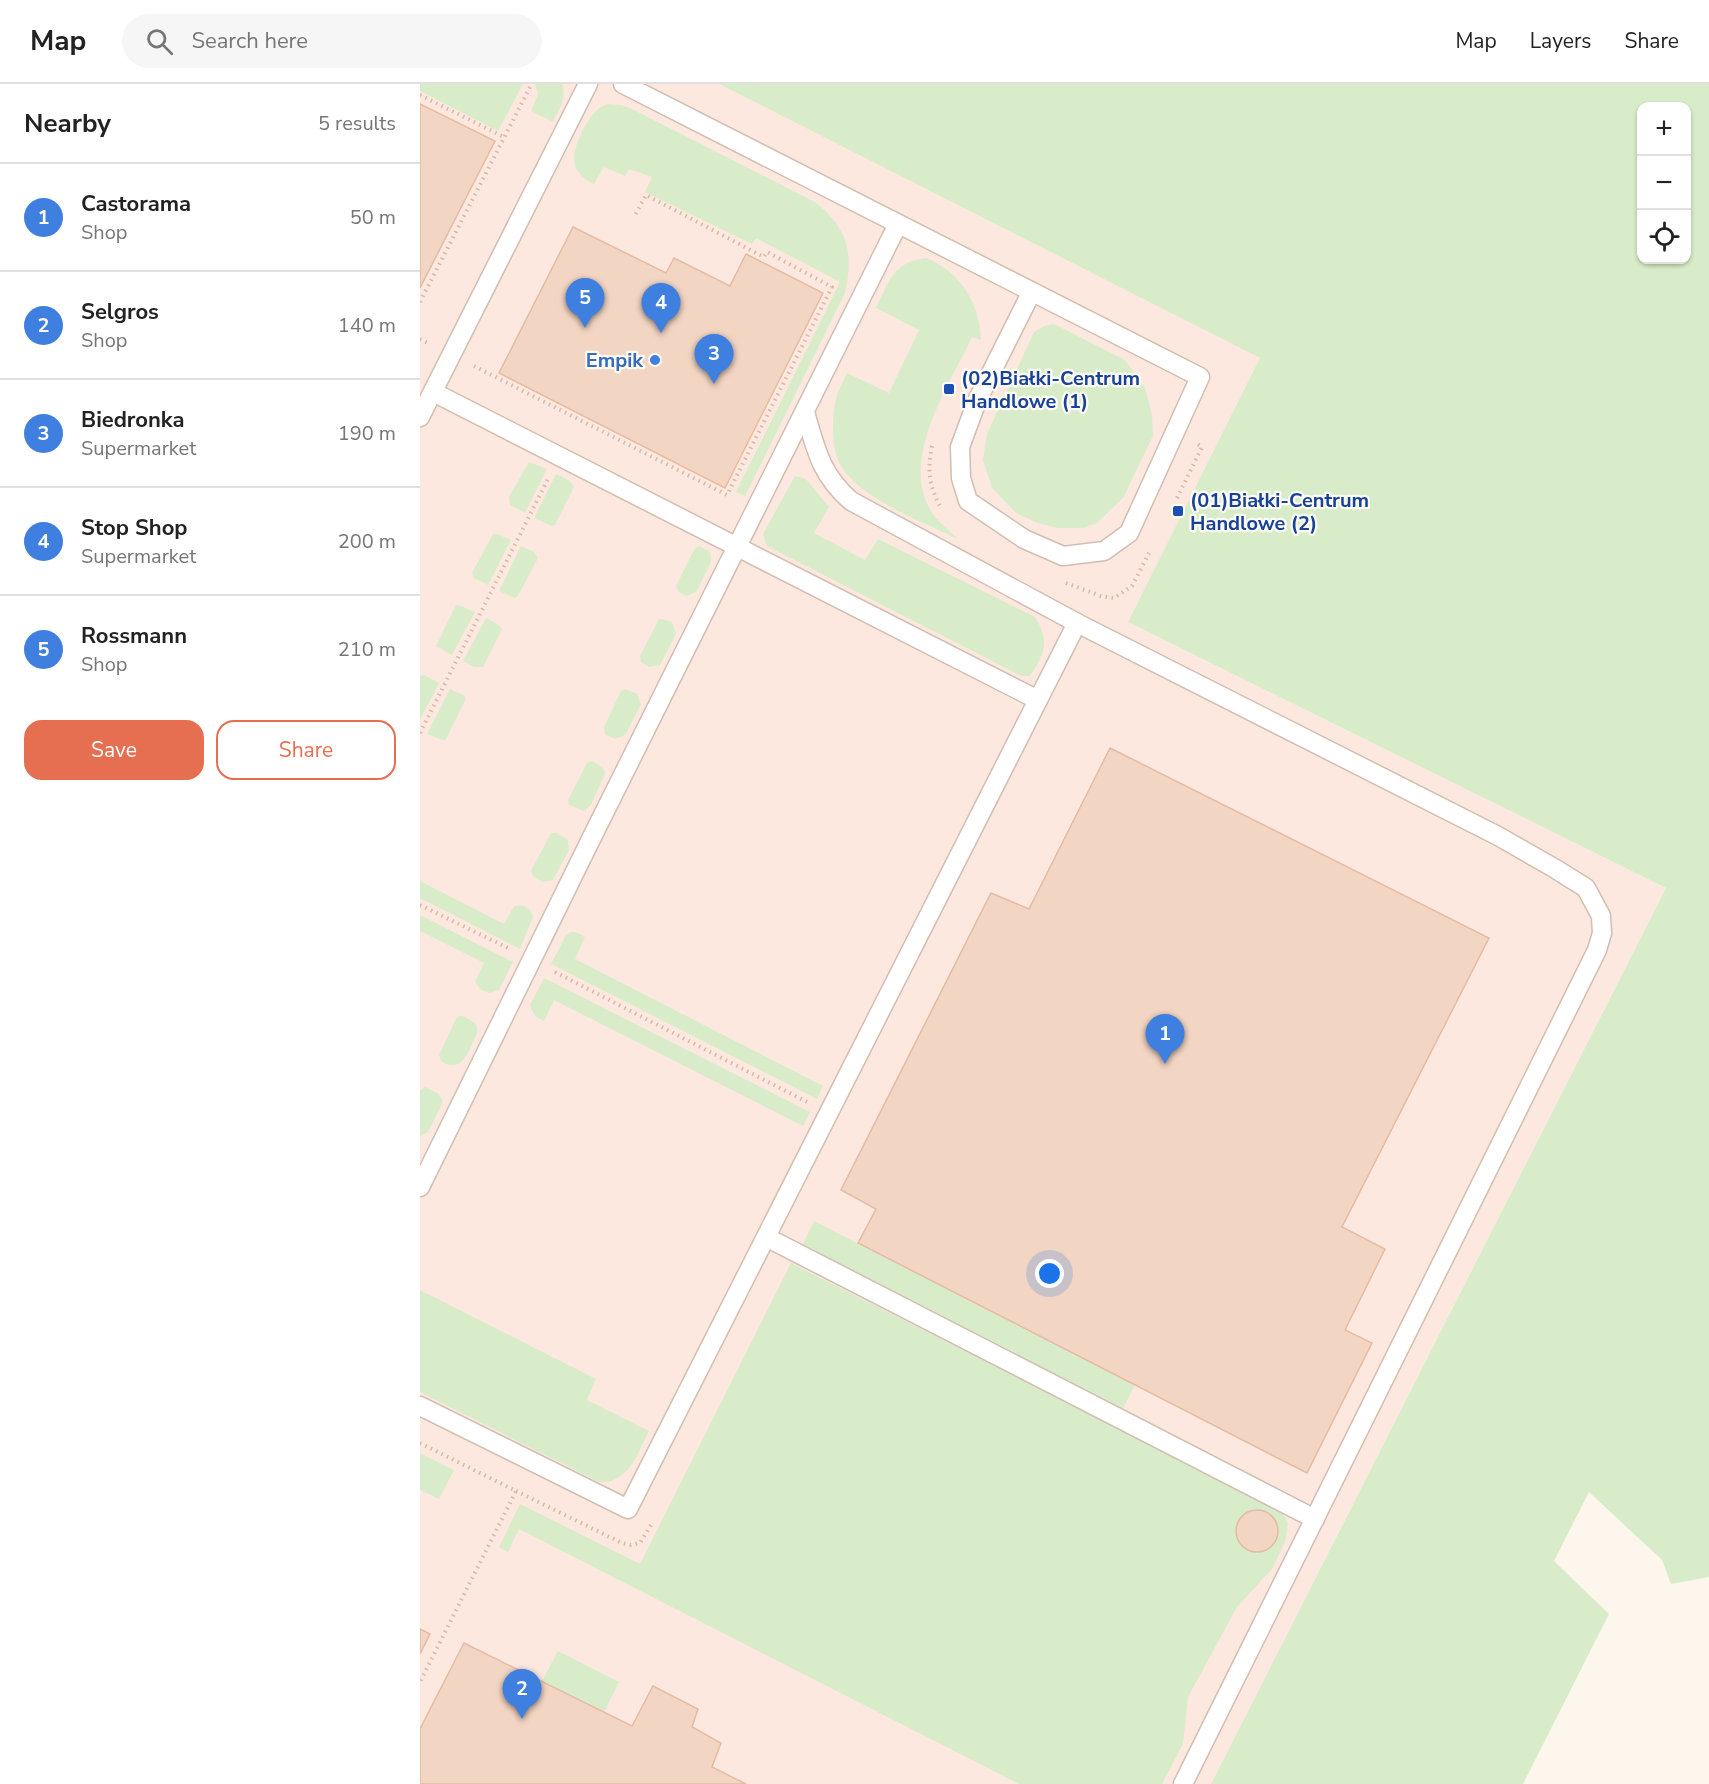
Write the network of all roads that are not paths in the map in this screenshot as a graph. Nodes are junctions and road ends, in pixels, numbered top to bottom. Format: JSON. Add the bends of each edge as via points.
{"nodes":[{"id":1,"x":588,"y":84,"type":"edge"},
{"id":2,"x":623,"y":84,"type":"edge"},
{"id":3,"x":898,"y":224,"type":"junction"},
{"id":4,"x":1030,"y":292,"type":"junction"},
{"id":5,"x":433,"y":392,"type":"junction"},
{"id":6,"x":805,"y":412,"type":"junction"},
{"id":7,"x":420,"y":417,"type":"edge"},
{"id":8,"x":738,"y":547,"type":"junction"},
{"id":9,"x":1077,"y":623,"type":"junction"},
{"id":10,"x":1038,"y":700,"type":"junction"},
{"id":11,"x":420,"y":1187,"type":"edge"},
{"id":12,"x":766,"y":1238,"type":"junction"},
{"id":13,"x":420,"y":1406,"type":"edge"},
{"id":14,"x":1315,"y":1519,"type":"junction"},
{"id":15,"x":1183,"y":1784,"type":"edge"}],
"edges":[{"from":1,"to":5,"type":"lane"},
{"from":2,"to":3,"type":"lane"},
{"from":3,"to":4,"type":"lane"},
{"from":3,"to":6,"type":"lane"},
{"from":4,"to":4,"type":"lane","via":[[977,401],[960,447],[961,478],[968,501],[1024,539],[1063,556],[1104,551],[1129,533],[1200,377]]},
{"from":5,"to":7,"type":"lane"},
{"from":5,"to":8,"type":"lane"},
{"from":6,"to":8,"type":"lane"},
{"from":6,"to":9,"type":"lane","via":[[819,461],[834,487],[851,501]]},
{"from":8,"to":10,"type":"lane"},
{"from":8,"to":11,"type":"lane"},
{"from":9,"to":10,"type":"lane"},
{"from":9,"to":14,"type":"lane","via":[[1498,836],[1586,888],[1601,916],[1597,950]]},
{"from":10,"to":12,"type":"lane"},
{"from":12,"to":13,"type":"lane","via":[[628,1509]]},
{"from":12,"to":14,"type":"lane"},
{"from":14,"to":15,"type":"lane"}]}
